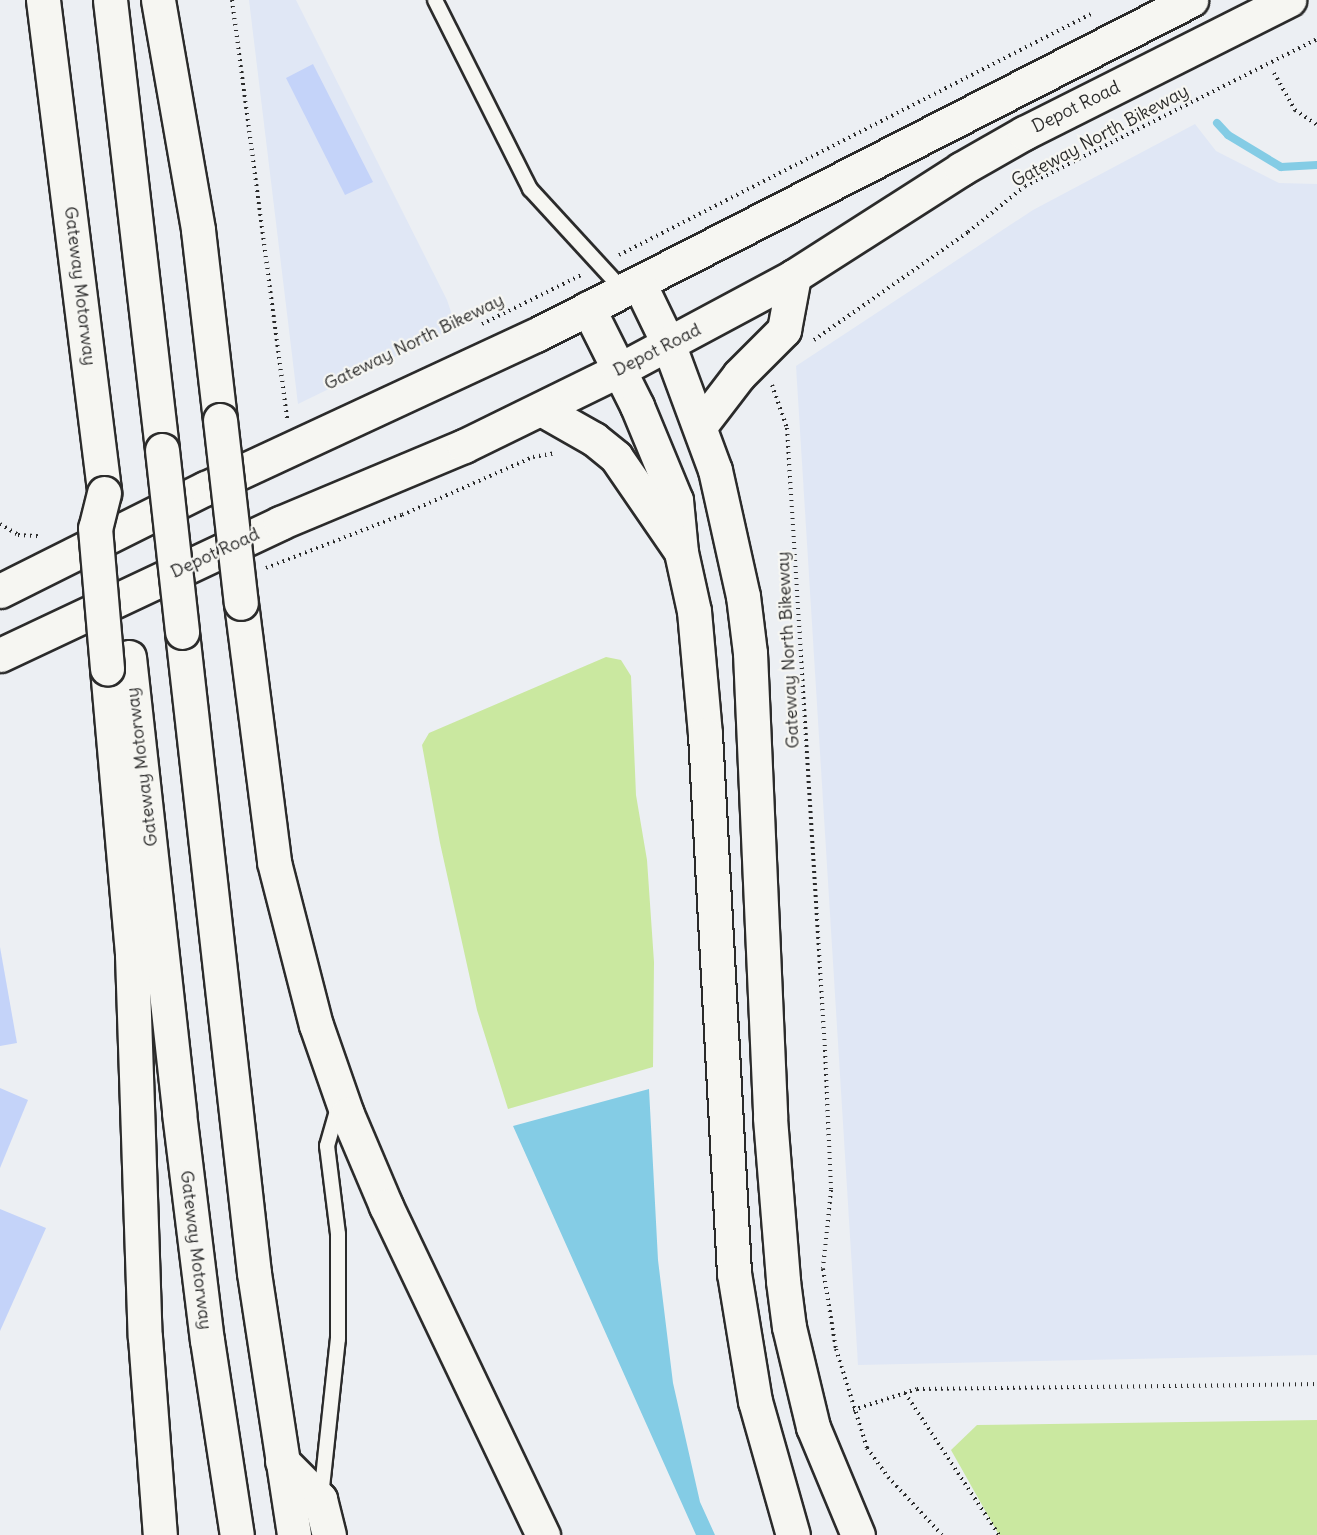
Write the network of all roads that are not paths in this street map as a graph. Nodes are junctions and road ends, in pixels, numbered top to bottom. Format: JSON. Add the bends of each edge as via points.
{"nodes":[{"id":1,"x":43,"y":0,"type":"edge"},
{"id":2,"x":110,"y":0,"type":"edge"},
{"id":3,"x":158,"y":0,"type":"edge"},
{"id":4,"x":435,"y":0,"type":"edge"},
{"id":5,"x":1191,"y":0,"type":"edge"},
{"id":6,"x":1289,"y":0,"type":"edge"},
{"id":7,"x":794,"y":276,"type":"junction"},
{"id":8,"x":632,"y":287,"type":"junction"},
{"id":9,"x":588,"y":308,"type":"junction"},
{"id":10,"x":668,"y":343,"type":"junction"},
{"id":11,"x":619,"y":370,"type":"junction"},
{"id":12,"x":541,"y":409,"type":"junction"},
{"id":13,"x":700,"y":426,"type":"junction"},
{"id":14,"x":681,"y":552,"type":"junction"},
{"id":15,"x":0,"y":591,"type":"edge"},
{"id":16,"x":0,"y":655,"type":"edge"},
{"id":17,"x":118,"y":662,"type":"junction"},
{"id":18,"x":342,"y":1098,"type":"junction"},
{"id":19,"x":282,"y":1461,"type":"junction"},
{"id":20,"x":320,"y":1499,"type":"junction"},
{"id":21,"x":160,"y":1535,"type":"edge"},
{"id":22,"x":237,"y":1535,"type":"edge"},
{"id":23,"x":294,"y":1535,"type":"edge"},
{"id":24,"x":329,"y":1535,"type":"edge"},
{"id":25,"x":543,"y":1535,"type":"edge"},
{"id":26,"x":793,"y":1535,"type":"edge"},
{"id":27,"x":858,"y":1535,"type":"edge"}],
"edges":[{"from":1,"to":17,"type":"main road","name":"Gateway Motorway","via":[[104,486],[115,528]]},
{"from":2,"to":19,"type":"main road","bridge":true,"via":[[254,1273]]},
{"from":3,"to":18,"type":"main road","bridge":true,"via":[[198,230],[278,881],[295,955]]},
{"from":4,"to":8,"type":"lane","via":[[530,189],[600,265]]},
{"from":5,"to":8,"type":"main road"},
{"from":6,"to":7,"type":"main road","name":"Depot Road","via":[[1024,133]]},
{"from":7,"to":10,"type":"main road","name":"Depot Road"},
{"from":7,"to":13,"type":"main road","via":[[784,330],[739,375]]},
{"from":8,"to":9,"type":"main road"},
{"from":8,"to":10,"type":"main road"},
{"from":9,"to":11,"type":"main road"},
{"from":9,"to":15,"type":"main road","via":[[393,405],[206,488]]},
{"from":10,"to":11,"type":"main road","name":"Depot Road"},
{"from":10,"to":13,"type":"main road"},
{"from":11,"to":12,"type":"main road","name":"Depot Road"},
{"from":11,"to":14,"type":"main road","via":[[676,500]]},
{"from":12,"to":14,"type":"main road","via":[[594,439],[616,457]]},
{"from":12,"to":16,"type":"main road","name":"Depot Road","via":[[464,446],[280,523]]},
{"from":13,"to":27,"type":"main road","via":[[726,512],[750,653],[770,1118],[789,1327],[813,1427]]},
{"from":14,"to":26,"type":"main road","via":[[694,612],[704,723],[734,1273],[755,1401]]},
{"from":17,"to":21,"type":"main road","via":[[145,1337]]},
{"from":17,"to":22,"type":"main road","name":"Gateway Motorway"},
{"from":18,"to":20,"type":"lane","via":[[327,1136],[339,1246],[338,1339]]},
{"from":18,"to":25,"type":"main road","via":[[386,1206]]},
{"from":19,"to":20,"type":"main road"},
{"from":19,"to":23,"type":"main road"},
{"from":20,"to":24,"type":"main road"}]}
